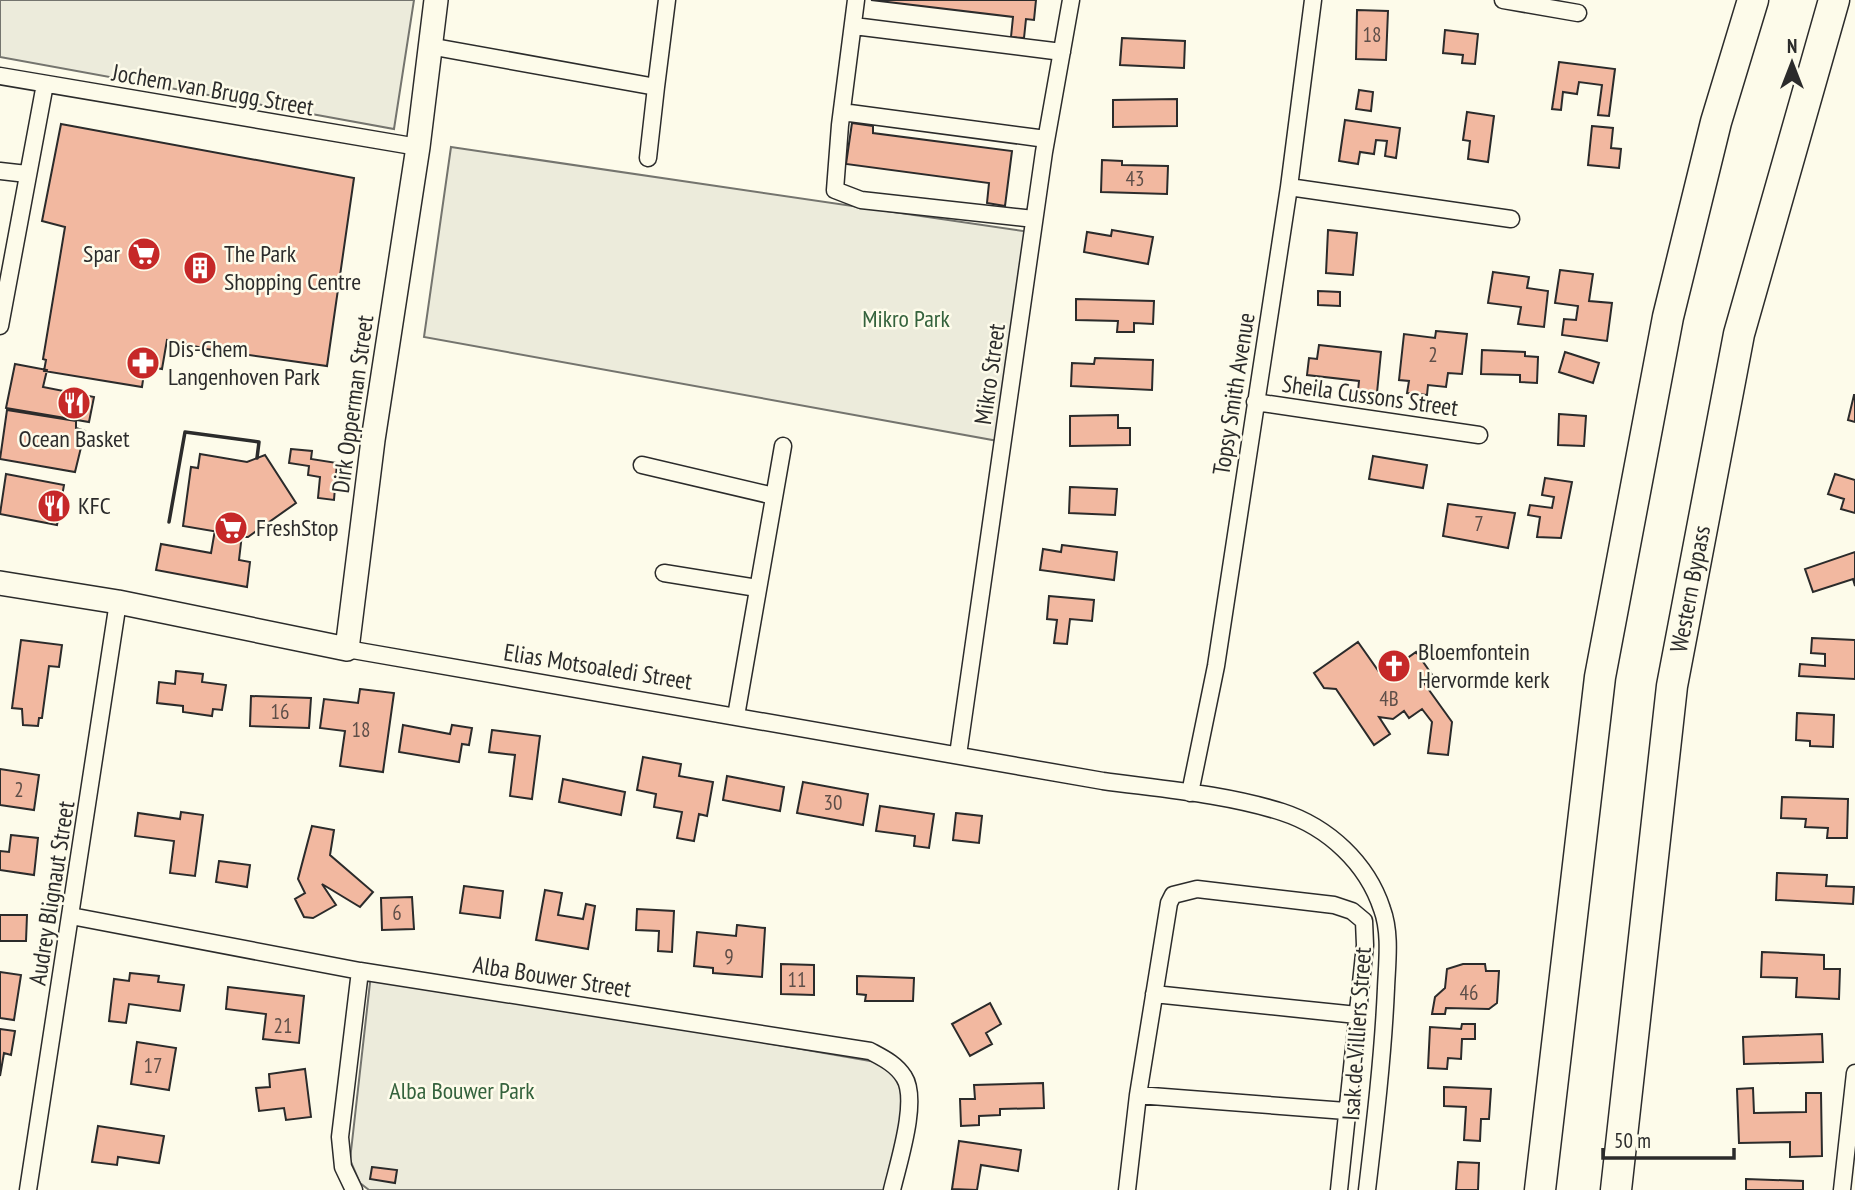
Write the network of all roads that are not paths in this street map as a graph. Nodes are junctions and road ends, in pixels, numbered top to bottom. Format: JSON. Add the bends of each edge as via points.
{"nodes":[{"id":1,"x":436,"y":0,"type":"edge"},
{"id":2,"x":667,"y":0,"type":"edge"},
{"id":3,"x":856,"y":0,"type":"edge"},
{"id":4,"x":1071,"y":0,"type":"edge"},
{"id":5,"x":1313,"y":0,"type":"edge"},
{"id":6,"x":1503,"y":0,"type":"edge"},
{"id":7,"x":1753,"y":0,"type":"edge"},
{"id":8,"x":1834,"y":0,"type":"edge"},
{"id":9,"x":1578,"y":13,"type":"dead end"},
{"id":10,"x":854,"y":26,"type":"junction"},
{"id":11,"x":429,"y":46,"type":"junction"},
{"id":12,"x":1062,"y":52,"type":"junction"},
{"id":13,"x":0,"y":76,"type":"edge"},
{"id":14,"x":45,"y":84,"type":"junction"},
{"id":15,"x":656,"y":87,"type":"junction"},
{"id":16,"x":842,"y":112,"type":"junction"},
{"id":17,"x":1046,"y":139,"type":"junction"},
{"id":18,"x":418,"y":147,"type":"junction"},
{"id":19,"x":648,"y":158,"type":"dead end"},
{"id":20,"x":0,"y":170,"type":"edge"},
{"id":21,"x":27,"y":174,"type":"junction"},
{"id":22,"x":1289,"y":187,"type":"junction"},
{"id":23,"x":1034,"y":219,"type":"junction"},
{"id":24,"x":1511,"y":219,"type":"dead end"},
{"id":25,"x":0,"y":320,"type":"edge"},
{"id":26,"x":1255,"y":402,"type":"junction"},
{"id":27,"x":1479,"y":435,"type":"dead end"},
{"id":28,"x":783,"y":446,"type":"dead end"},
{"id":29,"x":642,"y":465,"type":"dead end"},
{"id":30,"x":774,"y":496,"type":"junction"},
{"id":31,"x":664,"y":573,"type":"dead end"},
{"id":32,"x":0,"y":583,"type":"edge"},
{"id":33,"x":757,"y":588,"type":"junction"},
{"id":34,"x":118,"y":602,"type":"junction"},
{"id":35,"x":347,"y":649,"type":"junction"},
{"id":36,"x":736,"y":716,"type":"junction"},
{"id":37,"x":958,"y":755,"type":"junction"},
{"id":38,"x":1190,"y":793,"type":"junction"},
{"id":39,"x":71,"y":916,"type":"junction"},
{"id":40,"x":360,"y":971,"type":"junction"},
{"id":41,"x":1154,"y":994,"type":"junction"},
{"id":42,"x":1357,"y":1015,"type":"junction"},
{"id":43,"x":1855,"y":1073,"type":"edge"},
{"id":44,"x":1138,"y":1095,"type":"junction"},
{"id":45,"x":1346,"y":1111,"type":"junction"},
{"id":46,"x":1852,"y":1138,"type":"edge"},
{"id":47,"x":28,"y":1190,"type":"edge"},
{"id":48,"x":354,"y":1190,"type":"edge"},
{"id":49,"x":892,"y":1190,"type":"edge"},
{"id":50,"x":1127,"y":1190,"type":"edge"},
{"id":51,"x":1339,"y":1190,"type":"edge"},
{"id":52,"x":1367,"y":1190,"type":"edge"},
{"id":53,"x":1540,"y":1190,"type":"edge"},
{"id":54,"x":1616,"y":1190,"type":"edge"},
{"id":55,"x":1842,"y":1190,"type":"edge"}],
"edges":[{"from":1,"to":11,"type":"street","name":"Dirk Opperman Street"},
{"from":2,"to":15,"type":"street"},
{"from":3,"to":10,"type":"street"},
{"from":4,"to":12,"type":"street","name":"Mikro Street"},
{"from":5,"to":22,"type":"street","name":"Topsy Smith Avenue"},
{"from":6,"to":9,"type":"street"},
{"from":7,"to":53,"type":"highway","via":[[1716,122],[1668,317],[1600,677]]},
{"from":8,"to":54,"type":"highway","name":"Western Bypass","via":[[1739,334],[1672,686]]},
{"from":10,"to":12,"type":"street"},
{"from":10,"to":16,"type":"street"},
{"from":11,"to":15,"type":"street"},
{"from":11,"to":18,"type":"street","name":"Dirk Opperman Street"},
{"from":12,"to":17,"type":"street","name":"Mikro Street"},
{"from":13,"to":14,"type":"street","name":"Jochem van Brugg Street"},
{"from":14,"to":18,"type":"street","name":"Jochem van Brugg Street"},
{"from":14,"to":21,"type":"street"},
{"from":15,"to":19,"type":"street"},
{"from":16,"to":17,"type":"street"},
{"from":16,"to":23,"type":"street","via":[[834,185],[838,193],[861,200]]},
{"from":17,"to":23,"type":"street","name":"Mikro Street"},
{"from":18,"to":35,"type":"street","name":"Dirk Opperman Street","via":[[373,440]]},
{"from":20,"to":21,"type":"street"},
{"from":21,"to":25,"type":"street"},
{"from":22,"to":24,"type":"street"},
{"from":22,"to":26,"type":"street","name":"Topsy Smith Avenue"},
{"from":23,"to":37,"type":"street","name":"Mikro Street"},
{"from":26,"to":27,"type":"street","name":"Sheila Cussons Street"},
{"from":26,"to":38,"type":"street","name":"Topsy Smith Avenue","via":[[1216,666]]},
{"from":28,"to":30,"type":"street"},
{"from":29,"to":30,"type":"street"},
{"from":30,"to":33,"type":"street"},
{"from":31,"to":33,"type":"street"},
{"from":32,"to":34,"type":"street","name":"Elias Motsoaledi Street"},
{"from":33,"to":36,"type":"street"},
{"from":34,"to":35,"type":"street","name":"Elias Motsoaledi Street"},
{"from":34,"to":39,"type":"street","name":"Audrey Blignaut Street"},
{"from":35,"to":36,"type":"street","name":"Elias Motsoaledi Street"},
{"from":36,"to":37,"type":"street","name":"Elias Motsoaledi Street"},
{"from":37,"to":38,"type":"street","name":"Elias Motsoaledi Street"},
{"from":38,"to":52,"type":"street","name":"Isak de Villiers Street","via":[[1282,812],[1305,822],[1343,847],[1374,890],[1385,920],[1387,980]]},
{"from":39,"to":40,"type":"street","name":"Alba Bouwer Street"},
{"from":39,"to":47,"type":"street","name":"Audrey Blignaut Street"},
{"from":40,"to":48,"type":"street","via":[[340,1137],[343,1167]]},
{"from":40,"to":49,"type":"street","name":"Alba Bouwer Street","via":[[870,1051],[895,1066],[905,1078],[910,1097]]},
{"from":41,"to":42,"type":"street"},
{"from":41,"to":42,"type":"street","via":[[1169,903],[1174,895],[1196,889],[1334,905],[1361,916],[1366,929]]},
{"from":41,"to":44,"type":"street"},
{"from":42,"to":45,"type":"street"},
{"from":43,"to":46,"type":"street"},
{"from":44,"to":45,"type":"street"},
{"from":44,"to":50,"type":"street"},
{"from":45,"to":51,"type":"street"},
{"from":46,"to":55,"type":"street"}]}
